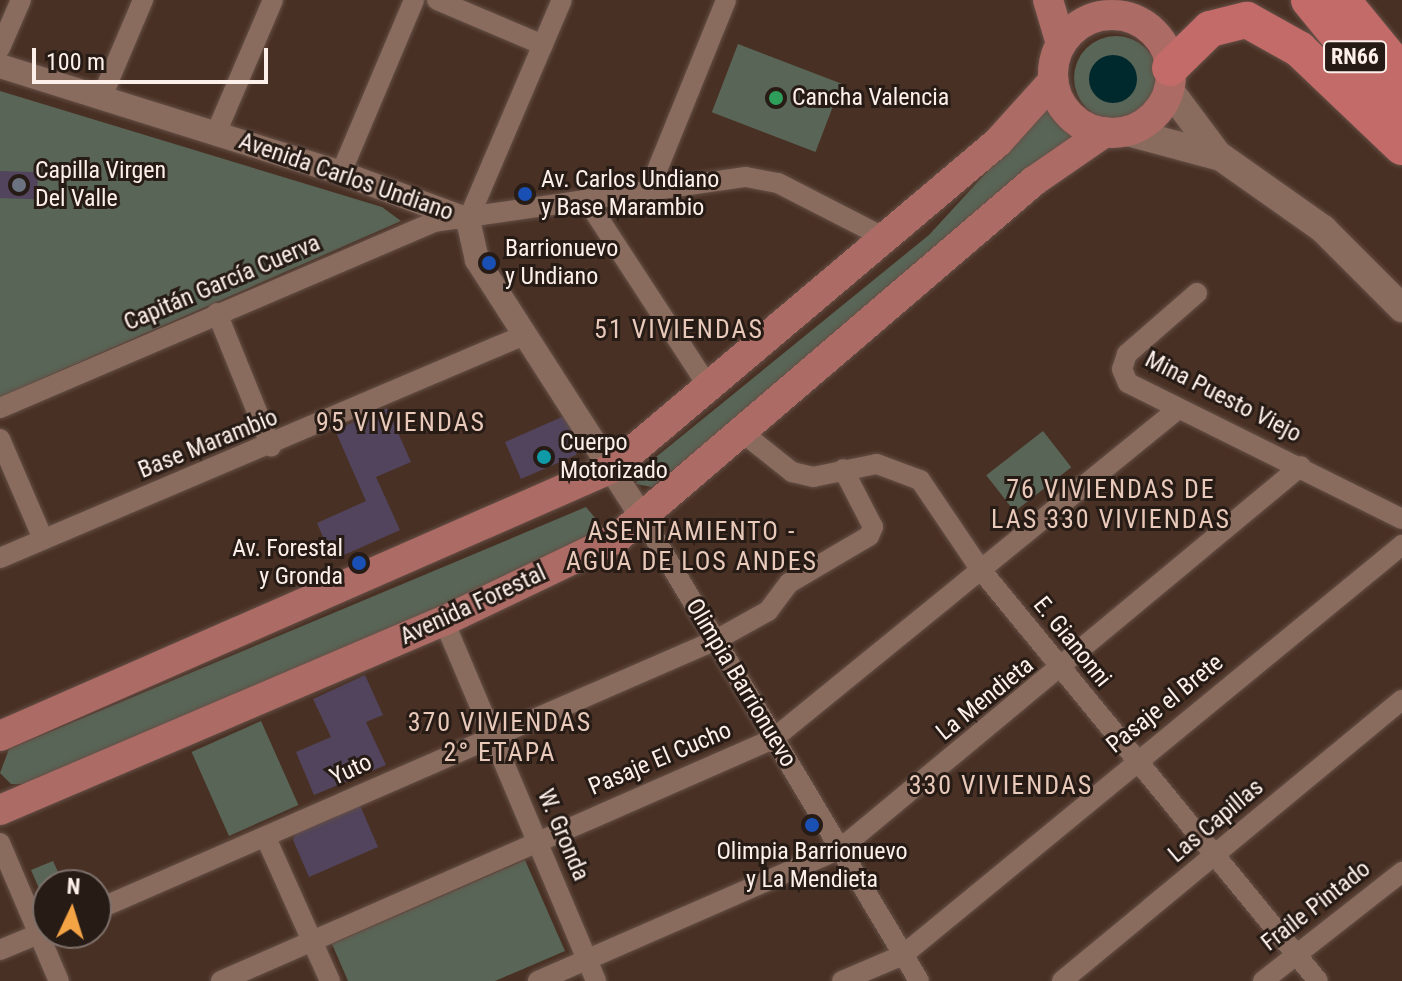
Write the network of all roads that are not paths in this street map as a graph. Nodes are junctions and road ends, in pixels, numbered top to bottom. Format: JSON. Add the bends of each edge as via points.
{"nodes":[{"id":1,"x":21,"y":0,"type":"edge"},
{"id":2,"x":143,"y":0,"type":"edge"},
{"id":3,"x":273,"y":0,"type":"edge"},
{"id":4,"x":414,"y":0,"type":"edge"},
{"id":5,"x":437,"y":0,"type":"edge"},
{"id":6,"x":562,"y":0,"type":"edge"},
{"id":7,"x":726,"y":0,"type":"edge"},
{"id":8,"x":1048,"y":0,"type":"edge"},
{"id":9,"x":1309,"y":0,"type":"edge"},
{"id":10,"x":1342,"y":0,"type":"edge"},
{"id":11,"x":1101,"y":8,"type":"edge"},
{"id":12,"x":1061,"y":44,"type":"junction"},
{"id":13,"x":543,"y":45,"type":"junction"},
{"id":14,"x":0,"y":48,"type":"edge"},
{"id":15,"x":0,"y":66,"type":"edge"},
{"id":16,"x":1402,"y":73,"type":"edge"},
{"id":17,"x":1169,"y":78,"type":"junction"},
{"id":18,"x":1053,"y":81,"type":"junction"},
{"id":19,"x":101,"y":99,"type":"junction"},
{"id":20,"x":1402,"y":114,"type":"edge"},
{"id":21,"x":1114,"y":132,"type":"junction"},
{"id":22,"x":216,"y":133,"type":"junction"},
{"id":23,"x":1402,"y":147,"type":"edge"},
{"id":24,"x":1221,"y":157,"type":"junction"},
{"id":25,"x":341,"y":173,"type":"junction"},
{"id":26,"x":649,"y":190,"type":"junction"},
{"id":27,"x":586,"y":199,"type":"junction"},
{"id":28,"x":468,"y":220,"type":"junction"},
{"id":29,"x":883,"y":237,"type":"junction"},
{"id":30,"x":1197,"y":293,"type":"dead end"},
{"id":31,"x":1402,"y":308,"type":"edge"},
{"id":32,"x":217,"y":313,"type":"junction"},
{"id":33,"x":522,"y":336,"type":"junction"},
{"id":34,"x":710,"y":389,"type":"junction"},
{"id":35,"x":0,"y":408,"type":"edge"},
{"id":36,"x":1178,"y":409,"type":"junction"},
{"id":37,"x":743,"y":433,"type":"junction"},
{"id":38,"x":0,"y":439,"type":"edge"},
{"id":39,"x":271,"y":446,"type":"junction"},
{"id":40,"x":1301,"y":466,"type":"junction"},
{"id":41,"x":612,"y":468,"type":"junction"},
{"id":42,"x":843,"y":469,"type":"junction"},
{"id":43,"x":642,"y":517,"type":"junction"},
{"id":44,"x":1402,"y":519,"type":"edge"},
{"id":45,"x":43,"y":539,"type":"junction"},
{"id":46,"x":1402,"y":545,"type":"edge"},
{"id":47,"x":0,"y":558,"type":"edge"},
{"id":48,"x":981,"y":570,"type":"junction"},
{"id":49,"x":444,"y":621,"type":"junction"},
{"id":50,"x":716,"y":640,"type":"junction"},
{"id":51,"x":1061,"y":671,"type":"junction"},
{"id":52,"x":1402,"y":700,"type":"edge"},
{"id":53,"x":490,"y":733,"type":"junction"},
{"id":54,"x":0,"y":736,"type":"edge"},
{"id":55,"x":773,"y":739,"type":"junction"},
{"id":56,"x":1137,"y":760,"type":"junction"},
{"id":57,"x":0,"y":810,"type":"edge"},
{"id":58,"x":266,"y":838,"type":"junction"},
{"id":59,"x":538,"y":840,"type":"junction"},
{"id":60,"x":0,"y":843,"type":"edge"},
{"id":61,"x":840,"y":849,"type":"junction"},
{"id":62,"x":1215,"y":856,"type":"junction"},
{"id":63,"x":1402,"y":872,"type":"edge"},
{"id":64,"x":112,"y":903,"type":"edge"},
{"id":65,"x":32,"y":909,"type":"edge"},
{"id":66,"x":32,"y":937,"type":"edge"},
{"id":67,"x":313,"y":941,"type":"junction"},
{"id":68,"x":49,"y":949,"type":"edge"},
{"id":69,"x":0,"y":950,"type":"edge"},
{"id":70,"x":1296,"y":954,"type":"junction"},
{"id":71,"x":903,"y":955,"type":"junction"},
{"id":72,"x":588,"y":961,"type":"junction"},
{"id":73,"x":59,"y":981,"type":"edge"},
{"id":74,"x":221,"y":981,"type":"edge"},
{"id":75,"x":330,"y":981,"type":"edge"},
{"id":76,"x":538,"y":981,"type":"edge"},
{"id":77,"x":596,"y":981,"type":"edge"},
{"id":78,"x":842,"y":981,"type":"edge"},
{"id":79,"x":919,"y":981,"type":"edge"},
{"id":80,"x":1062,"y":981,"type":"edge"},
{"id":81,"x":1263,"y":981,"type":"edge"},
{"id":82,"x":1318,"y":981,"type":"edge"}],
"edges":[{"from":1,"to":14,"type":"street"},
{"from":2,"to":19,"type":"street"},
{"from":3,"to":22,"type":"street"},
{"from":4,"to":25,"type":"street"},
{"from":5,"to":13,"type":"street"},
{"from":6,"to":13,"type":"street"},
{"from":7,"to":26,"type":"street"},
{"from":8,"to":12,"type":"main road"},
{"from":9,"to":20,"type":"highway","number":"RN66"},
{"from":10,"to":16,"type":"highway","number":"RN66"},
{"from":11,"to":12,"type":"main road"},
{"from":11,"to":17,"type":"main road","via":[[1146,26],[1160,39]]},
{"from":12,"to":18,"type":"main road"},
{"from":13,"to":28,"type":"street"},
{"from":15,"to":19,"type":"street","name":"Avenida Carlos Undiano"},
{"from":17,"to":21,"type":"main road","via":[[1157,112]]},
{"from":17,"to":23,"type":"highway","via":[[1210,29],[1247,20],[1299,49]]},
{"from":17,"to":24,"type":"main road"},
{"from":18,"to":21,"type":"main road","via":[[1070,115]]},
{"from":18,"to":29,"type":"main road","via":[[998,142]]},
{"from":19,"to":22,"type":"street","name":"Avenida Carlos Undiano"},
{"from":21,"to":24,"type":"main road"},
{"from":21,"to":37,"type":"main road","name":"Avenida Forestal","via":[[1034,181]]},
{"from":22,"to":25,"type":"street","name":"Avenida Carlos Undiano"},
{"from":24,"to":31,"type":"main road","via":[[1323,229]]},
{"from":25,"to":28,"type":"street","name":"Avenida Carlos Undiano"},
{"from":26,"to":27,"type":"street","name":"Avenida Carlos Undiano"},
{"from":26,"to":29,"type":"street","name":"Avenida Carlos Undiano","via":[[746,177],[778,183]]},
{"from":27,"to":28,"type":"street","name":"Avenida Carlos Undiano"},
{"from":27,"to":34,"type":"street"},
{"from":28,"to":32,"type":"street","name":"Capitán García Cuerva","via":[[418,226]]},
{"from":28,"to":33,"type":"street","name":"Olimpia Barrionuevo","via":[[477,260]]},
{"from":29,"to":34,"type":"main road"},
{"from":30,"to":36,"type":"street","name":"Mina Puesto Viejo","via":[[1127,354],[1122,369],[1128,383]]},
{"from":32,"to":35,"type":"street","name":"Capitán García Cuerva"},
{"from":32,"to":39,"type":"street"},
{"from":33,"to":39,"type":"street","name":"Base Marambio"},
{"from":33,"to":41,"type":"street","name":"Olimpia Barrionuevo"},
{"from":34,"to":41,"type":"main road"},
{"from":36,"to":40,"type":"street","name":"Mina Puesto Viejo"},
{"from":36,"to":48,"type":"street","name":"Pasaje El Cucho"},
{"from":37,"to":42,"type":"street","name":"E. Gianonni","via":[[792,472],[813,477]]},
{"from":37,"to":43,"type":"main road","name":"Avenida Forestal"},
{"from":38,"to":45,"type":"street"},
{"from":39,"to":45,"type":"street","name":"Base Marambio"},
{"from":40,"to":44,"type":"street","name":"Mina Puesto Viejo"},
{"from":40,"to":51,"type":"street","name":"La Mendieta"},
{"from":41,"to":43,"type":"street","name":"Olimpia Barrionuevo"},
{"from":41,"to":54,"type":"main road"},
{"from":42,"to":48,"type":"street","name":"E. Gianonni","via":[[877,464],[920,480]]},
{"from":42,"to":50,"type":"street","name":"Yuto","via":[[873,527],[869,536],[789,583],[768,611]]},
{"from":43,"to":49,"type":"main road","name":"Avenida Forestal","via":[[617,538]]},
{"from":43,"to":50,"type":"street","name":"Olimpia Barrionuevo"},
{"from":45,"to":47,"type":"street","name":"Base Marambio"},
{"from":46,"to":56,"type":"street","name":"Pasaje el Brete"},
{"from":48,"to":51,"type":"street","name":"E. Gianonni"},
{"from":48,"to":55,"type":"street","name":"Pasaje El Cucho"},
{"from":49,"to":53,"type":"street","name":"W. Gronda"},
{"from":49,"to":57,"type":"main road","name":"Avenida Forestal"},
{"from":50,"to":53,"type":"street","name":"Yuto"},
{"from":50,"to":55,"type":"street","name":"Olimpia Barrionuevo"},
{"from":51,"to":56,"type":"street","name":"E. Gianonni"},
{"from":51,"to":61,"type":"street","name":"La Mendieta"},
{"from":52,"to":62,"type":"street","name":"Las Capillas"},
{"from":53,"to":58,"type":"street","name":"Yuto"},
{"from":53,"to":59,"type":"street","name":"W. Gronda"},
{"from":55,"to":59,"type":"street","name":"Pasaje El Cucho"},
{"from":55,"to":61,"type":"street","name":"Olimpia Barrionuevo"},
{"from":56,"to":62,"type":"street","name":"E. Gianonni"},
{"from":56,"to":71,"type":"street","name":"Pasaje el Brete"},
{"from":58,"to":64,"type":"street","name":"Yuto"},
{"from":58,"to":67,"type":"street"},
{"from":59,"to":67,"type":"street","name":"Pasaje El Cucho"},
{"from":59,"to":72,"type":"street","name":"W. Gronda"},
{"from":60,"to":65,"type":"street"},
{"from":61,"to":71,"type":"street","name":"Olimpia Barrionuevo"},
{"from":61,"to":72,"type":"street","name":"La Mendieta"},
{"from":62,"to":70,"type":"street","name":"E. Gianonni"},
{"from":62,"to":80,"type":"street","name":"Las Capillas"},
{"from":63,"to":70,"type":"street","name":"Fraile Pintado"},
{"from":66,"to":69,"type":"street"},
{"from":67,"to":74,"type":"street","name":"Pasaje El Cucho"},
{"from":67,"to":75,"type":"street"},
{"from":68,"to":73,"type":"street"},
{"from":70,"to":81,"type":"street","name":"Fraile Pintado"},
{"from":70,"to":82,"type":"street","name":"E. Gianonni"},
{"from":71,"to":78,"type":"street","name":"Pasaje el Brete"},
{"from":71,"to":79,"type":"street","name":"Olimpia Barrionuevo"},
{"from":72,"to":76,"type":"street","name":"La Mendieta"},
{"from":72,"to":77,"type":"street","name":"W. Gronda"}]}
